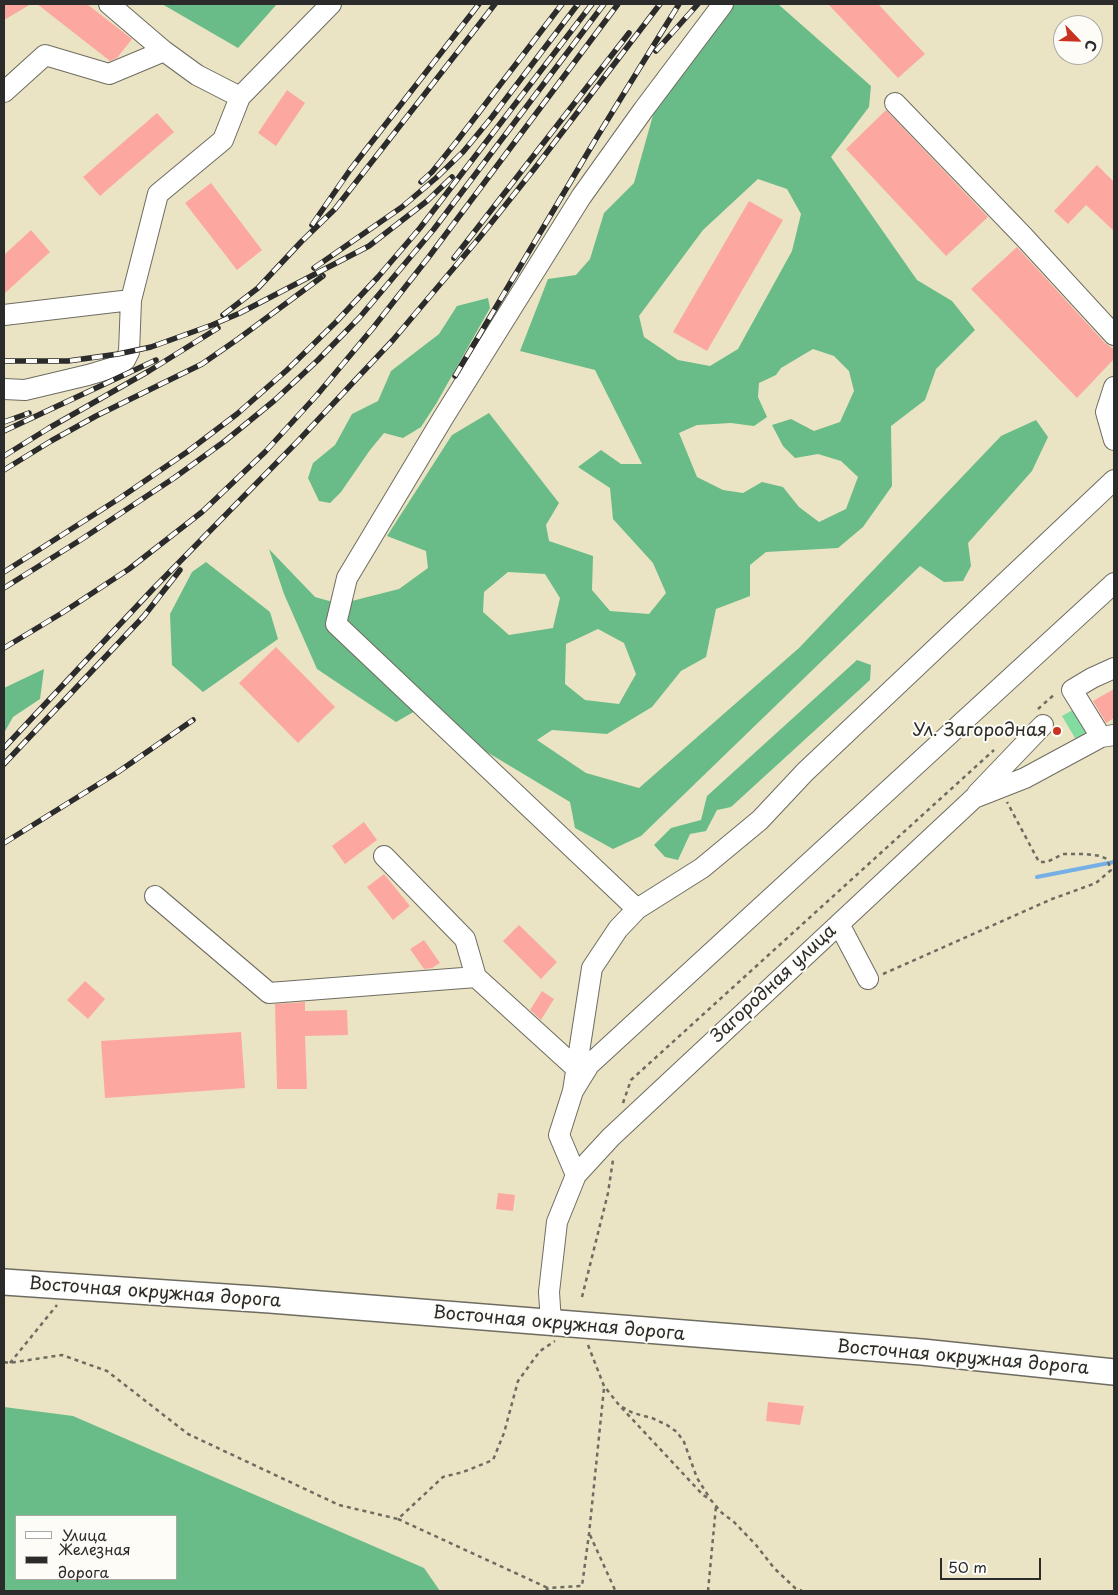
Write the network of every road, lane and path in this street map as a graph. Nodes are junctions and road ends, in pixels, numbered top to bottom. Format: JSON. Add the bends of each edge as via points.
{"nodes":[{"id":1,"x":110,"y":4,"type":"edge"},
{"id":2,"x":332,"y":4,"type":"edge"},
{"id":3,"x":723,"y":4,"type":"edge"},
{"id":4,"x":164,"y":51,"type":"junction"},
{"id":5,"x":4,"y":92,"type":"edge"},
{"id":6,"x":240,"y":98,"type":"junction"},
{"id":7,"x":895,"y":103,"type":"dead end"},
{"id":8,"x":131,"y":300,"type":"junction"},
{"id":9,"x":4,"y":315,"type":"edge"},
{"id":10,"x":1114,"y":334,"type":"edge"},
{"id":11,"x":1114,"y":387,"type":"edge"},
{"id":12,"x":4,"y":389,"type":"edge"},
{"id":13,"x":1114,"y":440,"type":"edge"},
{"id":14,"x":1114,"y":480,"type":"edge"},
{"id":15,"x":1114,"y":584,"type":"edge"},
{"id":16,"x":1114,"y":668,"type":"edge"},
{"id":17,"x":1043,"y":725,"type":"dead end"},
{"id":18,"x":1108,"y":736,"type":"edge"},
{"id":19,"x":1000,"y":788,"type":"junction"},
{"id":20,"x":974,"y":798,"type":"junction"},
{"id":21,"x":384,"y":856,"type":"dead end"},
{"id":22,"x":155,"y":896,"type":"dead end"},
{"id":23,"x":637,"y":909,"type":"junction"},
{"id":24,"x":839,"y":924,"type":"junction"},
{"id":25,"x":476,"y":978,"type":"junction"},
{"id":26,"x":868,"y":979,"type":"joint"},
{"id":27,"x":576,"y":1068,"type":"junction"},
{"id":28,"x":573,"y":1091,"type":"junction"},
{"id":29,"x":576,"y":1175,"type":"junction"},
{"id":30,"x":4,"y":1282,"type":"edge"},
{"id":31,"x":73,"y":1287,"type":"junction"},
{"id":32,"x":580,"y":1326,"type":"junction"},
{"id":33,"x":554,"y":1332,"type":"junction"},
{"id":34,"x":4,"y":1362,"type":"edge"},
{"id":35,"x":9,"y":1363,"type":"junction"},
{"id":36,"x":1114,"y":1372,"type":"edge"},
{"id":37,"x":604,"y":1386,"type":"junction"},
{"id":38,"x":619,"y":1405,"type":"junction"},
{"id":39,"x":710,"y":1499,"type":"junction"},
{"id":40,"x":716,"y":1505,"type":"junction"},
{"id":41,"x":398,"y":1519,"type":"junction"},
{"id":42,"x":589,"y":1534,"type":"junction"},
{"id":43,"x":547,"y":1590,"type":"edge"},
{"id":44,"x":618,"y":1591,"type":"edge"},
{"id":45,"x":708,"y":1591,"type":"edge"},
{"id":46,"x":802,"y":1591,"type":"edge"}],
"edges":[{"from":1,"to":4,"type":"street"},
{"from":2,"to":6,"type":"street"},
{"from":3,"to":23,"type":"street","via":[[581,198],[443,418],[347,578],[336,624]]},
{"from":4,"to":5,"type":"street","via":[[109,74],[45,55]]},
{"from":4,"to":6,"type":"street","via":[[197,75]]},
{"from":6,"to":8,"type":"street","via":[[223,140],[158,194]]},
{"from":7,"to":10,"type":"street"},
{"from":8,"to":9,"type":"street"},
{"from":8,"to":12,"type":"street","via":[[129,352],[118,366],[24,390]]},
{"from":11,"to":13,"type":"street","via":[[1106,412]]},
{"from":14,"to":23,"type":"street","via":[[805,772],[760,820],[702,868]]},
{"from":15,"to":28,"type":"street","via":[[589,1065]]},
{"from":16,"to":18,"type":"street","via":[[1072,690]]},
{"from":17,"to":20,"type":"street"},
{"from":18,"to":19,"type":"street","name":"Загородная улица"},
{"from":19,"to":20,"type":"street","name":"Загородная улица"},
{"from":19,"to":26,"type":"path","via":[[1039,862],[1047,862],[1063,854],[1085,854],[1107,860],[1111,870],[1096,883],[1052,898]]},
{"from":20,"to":24,"type":"street","name":"Загородная улица"},
{"from":21,"to":25,"type":"street","via":[[465,939]]},
{"from":22,"to":25,"type":"street","via":[[269,993]]},
{"from":23,"to":27,"type":"street","via":[[618,929],[592,968]]},
{"from":24,"to":26,"type":"street"},
{"from":24,"to":29,"type":"street","name":"Загородная улица","via":[[611,1136]]},
{"from":25,"to":27,"type":"street"},
{"from":27,"to":28,"type":"street"},
{"from":28,"to":29,"type":"street","via":[[559,1136]]},
{"from":29,"to":33,"type":"street","name":"Загородная улица","via":[[557,1222],[548,1292]]},
{"from":30,"to":31,"type":"main road","name":"Восточная окружная дорога"},
{"from":31,"to":33,"type":"main road","name":"Восточная окружная дорога","via":[[270,1300]]},
{"from":31,"to":35,"type":"path"},
{"from":32,"to":33,"type":"main road","name":"Восточная окружная дорога"},
{"from":32,"to":36,"type":"main road","name":"Восточная окружная дорога","via":[[922,1352]]},
{"from":32,"to":37,"type":"path"},
{"from":33,"to":41,"type":"path","via":[[518,1381],[493,1460],[443,1477]]},
{"from":34,"to":35,"type":"path"},
{"from":35,"to":41,"type":"path","via":[[62,1355],[106,1371],[188,1434],[339,1505]]},
{"from":37,"to":38,"type":"path"},
{"from":37,"to":42,"type":"path"},
{"from":38,"to":39,"type":"path"},
{"from":38,"to":39,"type":"path","via":[[632,1413],[667,1424],[678,1432],[697,1478]]},
{"from":39,"to":40,"type":"path"},
{"from":40,"to":45,"type":"path"},
{"from":40,"to":46,"type":"path","via":[[774,1568]]},
{"from":41,"to":43,"type":"path"},
{"from":42,"to":43,"type":"path","via":[[582,1586]]},
{"from":42,"to":44,"type":"path"}]}
